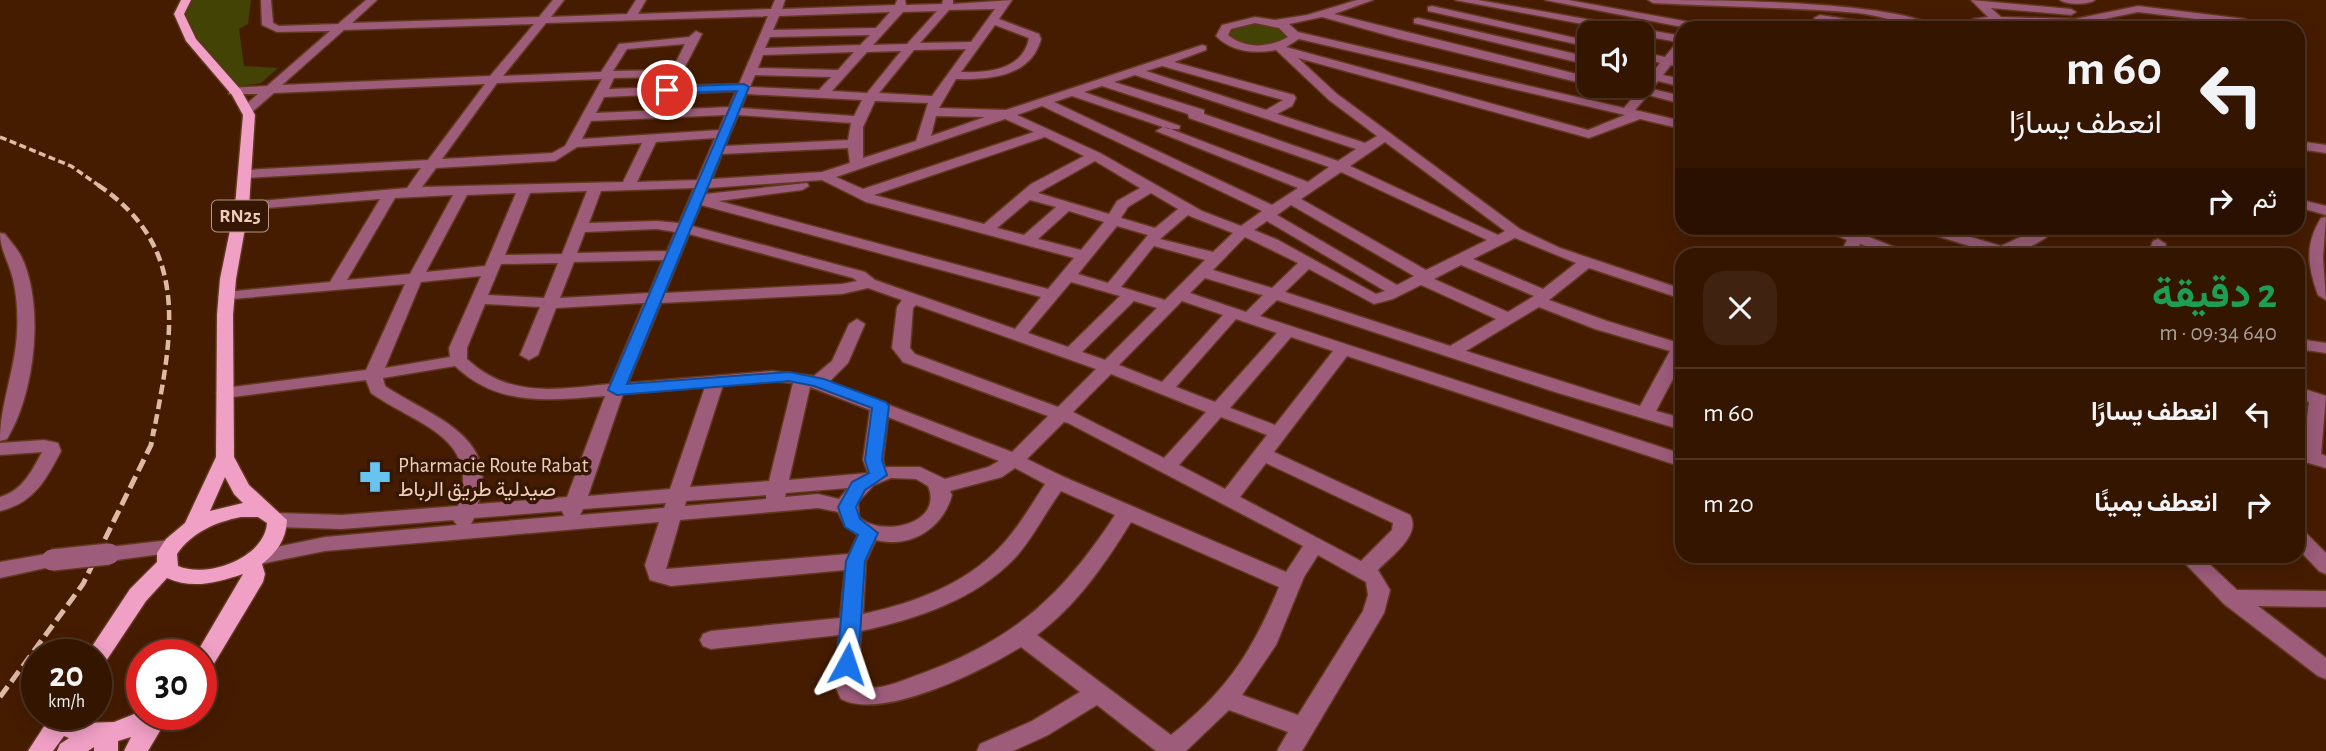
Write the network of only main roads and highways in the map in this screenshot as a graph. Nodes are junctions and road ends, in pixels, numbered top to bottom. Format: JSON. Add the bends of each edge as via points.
{"nodes":[{"id":1,"x":186,"y":0,"type":"edge"},
{"id":2,"x":225,"y":457,"type":"junction"},
{"id":3,"x":270,"y":515,"type":"junction"},
{"id":4,"x":193,"y":527,"type":"junction"},
{"id":5,"x":168,"y":556,"type":"junction"},
{"id":6,"x":252,"y":560,"type":"junction"},
{"id":7,"x":109,"y":639,"type":"edge"},
{"id":8,"x":217,"y":640,"type":"edge"},
{"id":9,"x":126,"y":729,"type":"edge"},
{"id":10,"x":54,"y":730,"type":"edge"},
{"id":11,"x":74,"y":730,"type":"edge"},
{"id":12,"x":148,"y":730,"type":"edge"},
{"id":13,"x":102,"y":740,"type":"edge"},
{"id":14,"x":40,"y":751,"type":"edge"},
{"id":15,"x":69,"y":751,"type":"edge"},
{"id":16,"x":136,"y":751,"type":"edge"}],
"edges":[{"from":1,"to":2,"type":"main road","number":"RN25","via":[[179,14],[183,27],[248,109],[250,138],[226,297]]},
{"from":2,"to":3,"type":"main road","number":"RN25","via":[[241,489]]},
{"from":2,"to":4,"type":"main road","number":"RN25"},
{"from":3,"to":4,"type":"main road","number":"RN25","via":[[229,512]]},
{"from":3,"to":6,"type":"main road","via":[[277,535]]},
{"from":4,"to":5,"type":"main road","number":"RN25"},
{"from":5,"to":6,"type":"main road","via":[[173,574],[197,578],[218,575]]},
{"from":5,"to":7,"type":"main road","number":"RN25"},
{"from":6,"to":8,"type":"main road","via":[[252,582]]},
{"from":9,"to":13,"type":"main road"},
{"from":10,"to":14,"type":"main road"},
{"from":11,"to":13,"type":"main road"},
{"from":12,"to":16,"type":"main road"},
{"from":13,"to":15,"type":"main road"}]}
